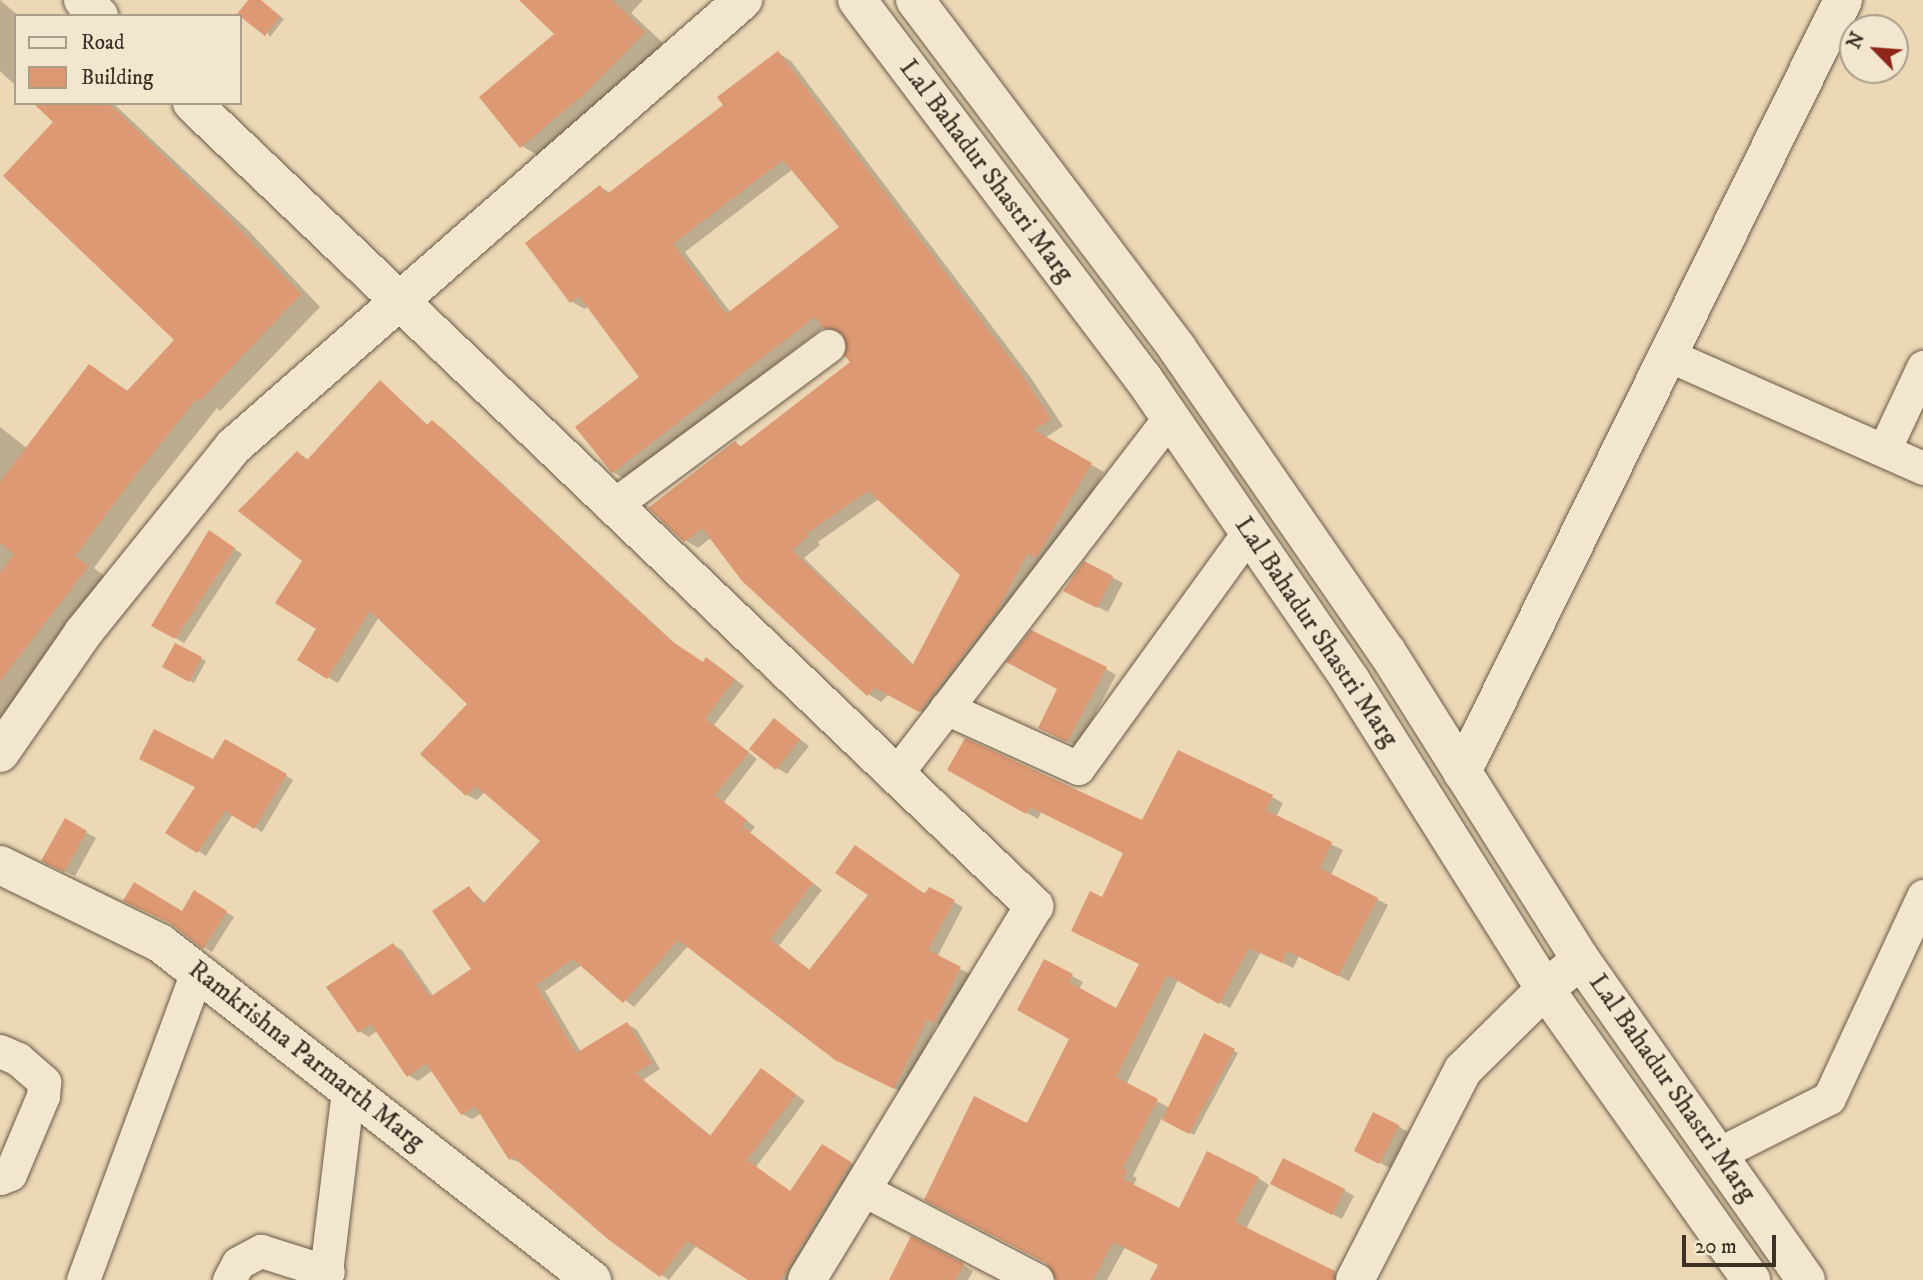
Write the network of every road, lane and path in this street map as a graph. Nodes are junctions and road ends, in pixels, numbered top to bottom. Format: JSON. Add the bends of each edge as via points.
{"nodes":[{"id":1,"x":83,"y":0,"type":"edge"},
{"id":2,"x":743,"y":0,"type":"edge"},
{"id":3,"x":857,"y":0,"type":"edge"},
{"id":4,"x":915,"y":0,"type":"edge"},
{"id":5,"x":1843,"y":0,"type":"edge"},
{"id":6,"x":97,"y":14,"type":"edge"},
{"id":7,"x":194,"y":105,"type":"edge"},
{"id":8,"x":398,"y":298,"type":"junction"},
{"id":9,"x":828,"y":346,"type":"dead end"},
{"id":10,"x":1668,"y":355,"type":"junction"},
{"id":11,"x":1923,"y":368,"type":"edge"},
{"id":12,"x":1170,"y":417,"type":"junction"},
{"id":13,"x":1884,"y":450,"type":"junction"},
{"id":14,"x":1923,"y":468,"type":"edge"},
{"id":15,"x":614,"y":505,"type":"junction"},
{"id":16,"x":1249,"y":532,"type":"junction"},
{"id":17,"x":946,"y":708,"type":"junction"},
{"id":18,"x":0,"y":753,"type":"edge"},
{"id":19,"x":1462,"y":772,"type":"junction"},
{"id":20,"x":896,"y":774,"type":"junction"},
{"id":21,"x":0,"y":865,"type":"edge"},
{"id":22,"x":1923,"y":896,"type":"edge"},
{"id":23,"x":1581,"y":960,"type":"junction"},
{"id":24,"x":197,"y":971,"type":"junction"},
{"id":25,"x":1545,"y":989,"type":"junction"},
{"id":26,"x":0,"y":1051,"type":"edge"},
{"id":27,"x":348,"y":1089,"type":"junction"},
{"id":28,"x":1718,"y":1154,"type":"junction"},
{"id":29,"x":0,"y":1178,"type":"edge"},
{"id":30,"x":862,"y":1189,"type":"junction"},
{"id":31,"x":327,"y":1276,"type":"edge"},
{"id":32,"x":83,"y":1280,"type":"edge"},
{"id":33,"x":229,"y":1280,"type":"edge"},
{"id":34,"x":592,"y":1280,"type":"edge"},
{"id":35,"x":807,"y":1280,"type":"edge"},
{"id":36,"x":1037,"y":1280,"type":"edge"},
{"id":37,"x":1355,"y":1280,"type":"edge"},
{"id":38,"x":1751,"y":1280,"type":"edge"},
{"id":39,"x":1806,"y":1280,"type":"edge"}],
"edges":[{"from":1,"to":6,"type":"main road"},
{"from":2,"to":8,"type":"main road"},
{"from":3,"to":12,"type":"main road","name":"Lal Bahadur Shastri Marg"},
{"from":4,"to":19,"type":"main road","name":"Lal Bahadur Shastri Marg","via":[[1177,348],[1387,652]]},
{"from":5,"to":10,"type":"main road"},
{"from":7,"to":8,"type":"main road"},
{"from":8,"to":15,"type":"main road"},
{"from":8,"to":18,"type":"main road","via":[[234,446],[83,633]]},
{"from":9,"to":15,"type":"street"},
{"from":10,"to":13,"type":"street"},
{"from":10,"to":19,"type":"main road"},
{"from":11,"to":13,"type":"street"},
{"from":12,"to":16,"type":"main road","name":"Lal Bahadur Shastri Marg"},
{"from":12,"to":17,"type":"street"},
{"from":13,"to":14,"type":"street"},
{"from":15,"to":20,"type":"main road"},
{"from":16,"to":17,"type":"street","via":[[1078,768]]},
{"from":16,"to":25,"type":"main road","name":"Lal Bahadur Shastri Marg","via":[[1352,681]]},
{"from":17,"to":20,"type":"street"},
{"from":19,"to":23,"type":"main road","name":"Lal Bahadur Shastri Marg"},
{"from":20,"to":30,"type":"main road","via":[[1034,906]]},
{"from":21,"to":24,"type":"main road","name":"Ramkrishna Parmarth Marg","via":[[160,943]]},
{"from":22,"to":28,"type":"street","via":[[1829,1098]]},
{"from":23,"to":25,"type":"main road"},
{"from":23,"to":28,"type":"main road","name":"Lal Bahadur Shastri Marg"},
{"from":24,"to":27,"type":"main road","name":"Ramkrishna Parmarth Marg"},
{"from":24,"to":32,"type":"street"},
{"from":25,"to":37,"type":"main road","via":[[1463,1070]]},
{"from":25,"to":38,"type":"main road","name":"Lal Bahadur Shastri Marg"},
{"from":26,"to":29,"type":"street","via":[[18,1059],[44,1082],[43,1096],[10,1174]]},
{"from":27,"to":31,"type":"street"},
{"from":27,"to":34,"type":"main road","name":"Ramkrishna Parmarth Marg"},
{"from":28,"to":39,"type":"main road","name":"Lal Bahadur Shastri Marg"},
{"from":30,"to":35,"type":"main road"},
{"from":30,"to":36,"type":"street"},
{"from":31,"to":33,"type":"street","via":[[261,1251],[247,1254]]}]}
